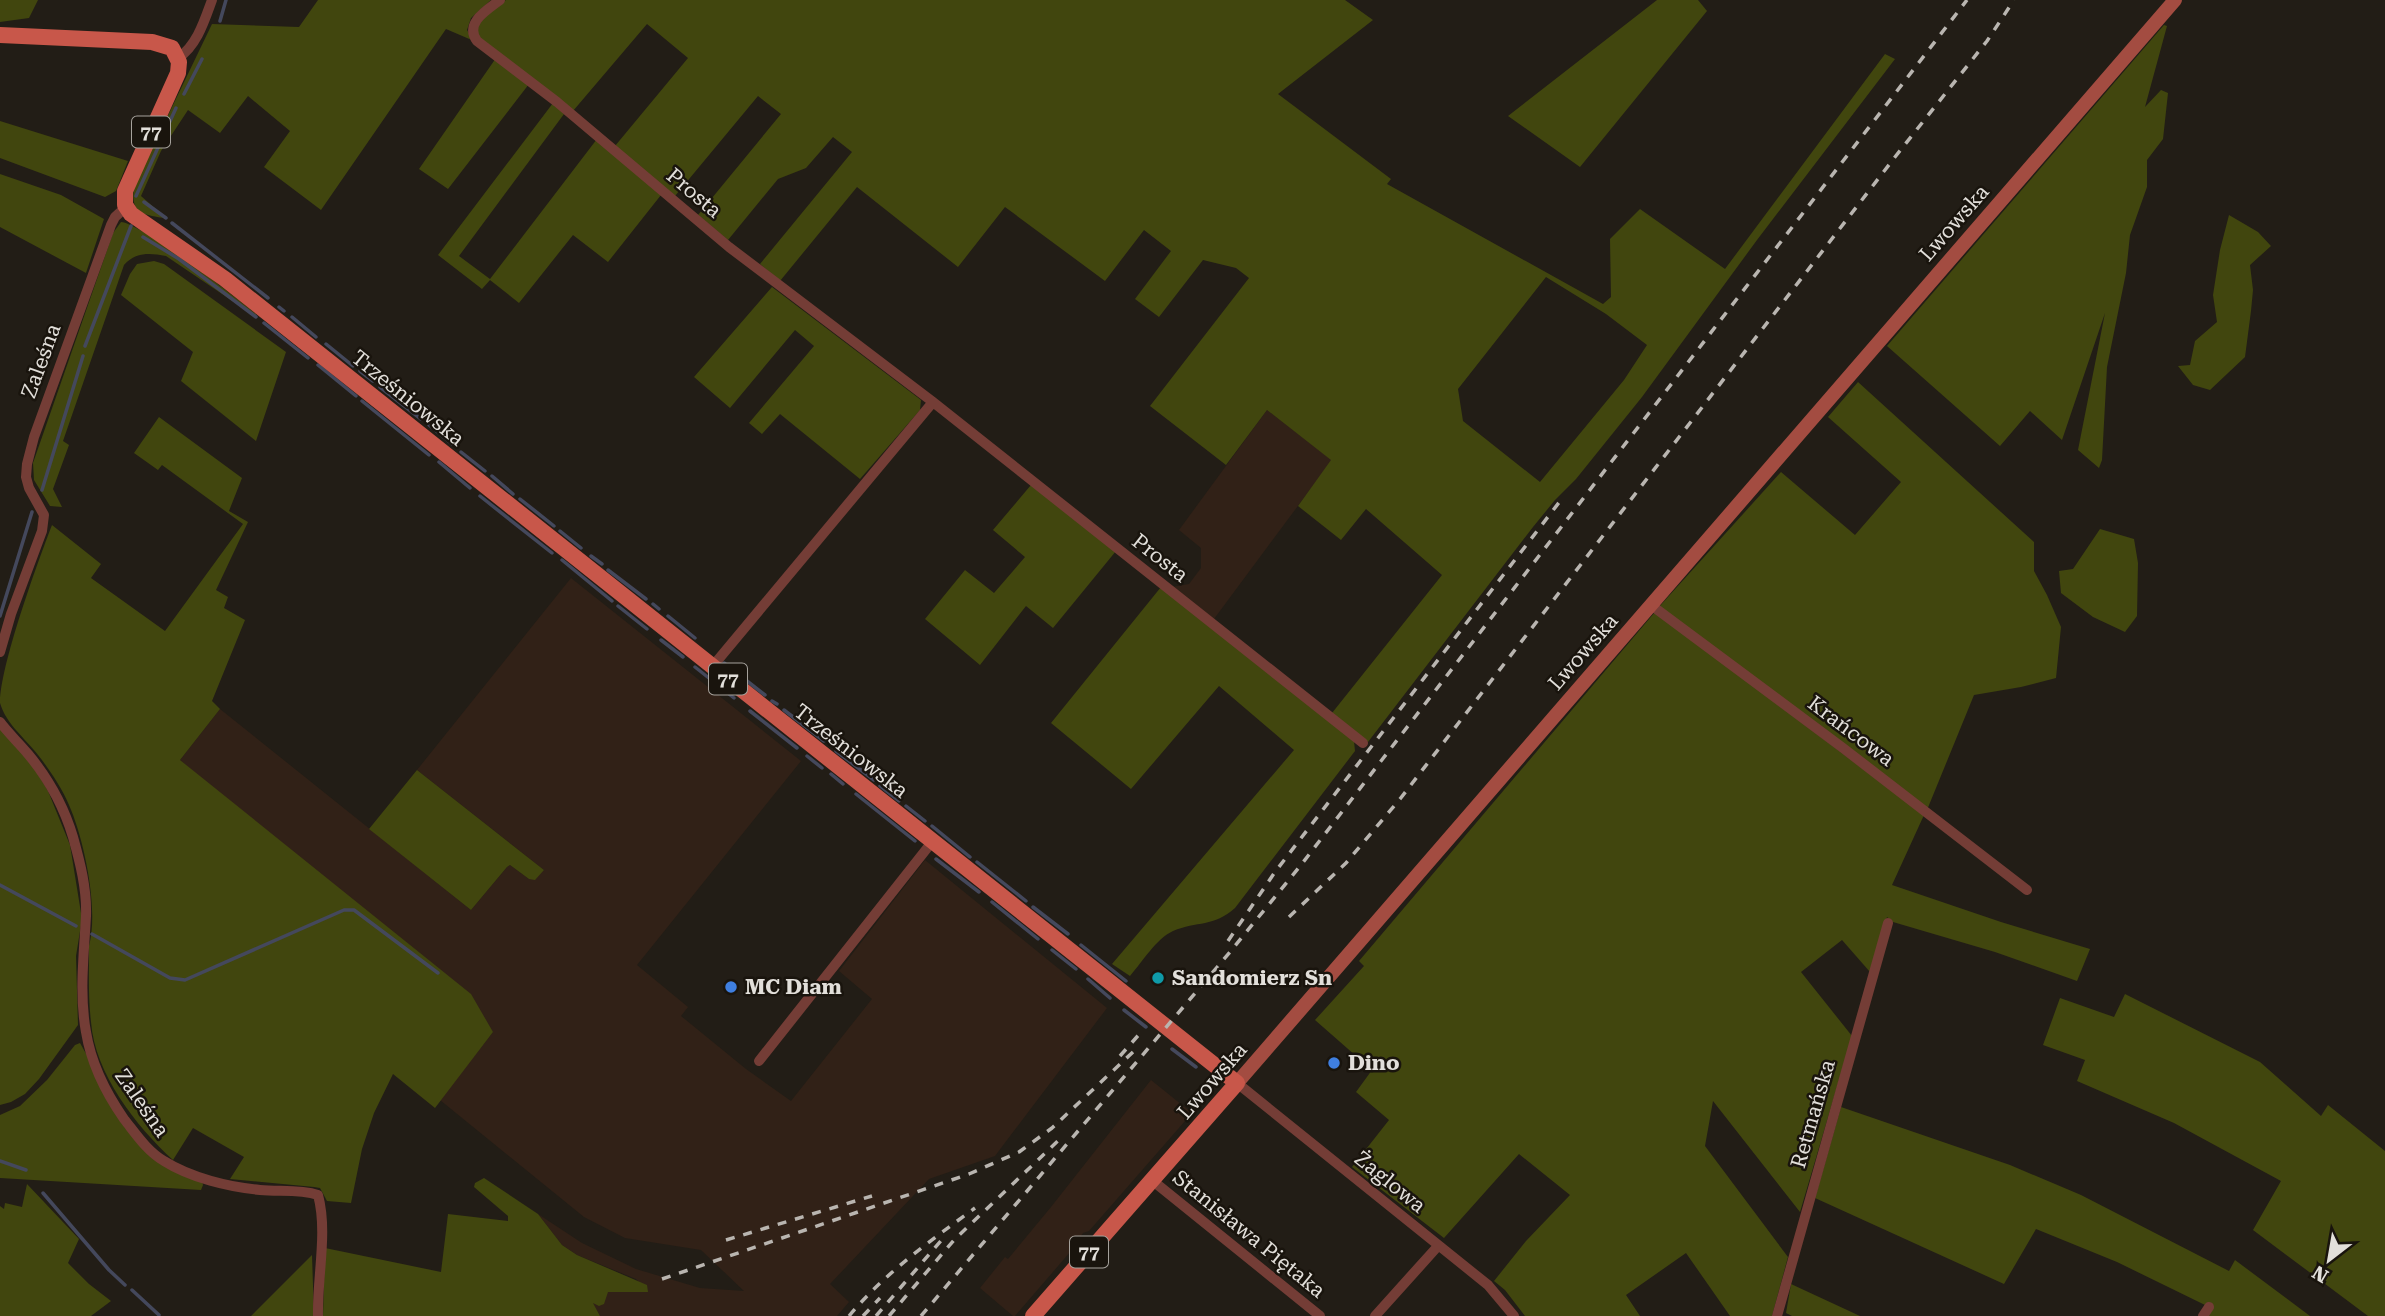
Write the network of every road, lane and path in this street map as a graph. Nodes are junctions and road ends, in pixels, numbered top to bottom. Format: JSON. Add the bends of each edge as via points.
{"nodes":[{"id":1,"x":212,"y":0,"type":"edge"},
{"id":2,"x":500,"y":0,"type":"edge"},
{"id":3,"x":2175,"y":0,"type":"edge"},
{"id":4,"x":0,"y":35,"type":"edge"},
{"id":5,"x":178,"y":58,"type":"junction"},
{"id":6,"x":126,"y":207,"type":"junction"},
{"id":7,"x":933,"y":402,"type":"junction"},
{"id":8,"x":1651,"y":605,"type":"junction"},
{"id":9,"x":0,"y":652,"type":"edge"},
{"id":10,"x":712,"y":667,"type":"junction"},
{"id":11,"x":0,"y":722,"type":"edge"},
{"id":12,"x":1363,"y":743,"type":"dead end"},
{"id":13,"x":932,"y":842,"type":"junction"},
{"id":14,"x":2026,"y":890,"type":"dead end"},
{"id":15,"x":1888,"y":923,"type":"dead end"},
{"id":16,"x":759,"y":1061,"type":"dead end"},
{"id":17,"x":1237,"y":1083,"type":"junction"},
{"id":18,"x":1153,"y":1181,"type":"junction"},
{"id":19,"x":1438,"y":1246,"type":"junction"},
{"id":20,"x":318,"y":1316,"type":"edge"},
{"id":21,"x":1033,"y":1316,"type":"edge"},
{"id":22,"x":1320,"y":1316,"type":"edge"},
{"id":23,"x":1375,"y":1316,"type":"edge"},
{"id":24,"x":1514,"y":1316,"type":"edge"},
{"id":25,"x":1777,"y":1316,"type":"edge"}],
"edges":[{"from":1,"to":5,"type":"street","via":[[201,29]]},
{"from":2,"to":7,"type":"street","name":"Prosta","via":[[473,25],[477,41],[729,247]]},
{"from":3,"to":8,"type":"main road","name":"Lwowska"},
{"from":4,"to":5,"type":"main road","via":[[156,42],[169,46]]},
{"from":5,"to":6,"type":"main road","number":"77","via":[[177,77],[125,191]]},
{"from":6,"to":9,"type":"street","name":"Zaleśna","via":[[111,225],[34,438],[26,477],[44,515],[42,531]]},
{"from":6,"to":10,"type":"main road","name":"Trześniowska","number":"77","via":[[225,279]]},
{"from":7,"to":10,"type":"street"},
{"from":7,"to":12,"type":"street","name":"Prosta"},
{"from":8,"to":14,"type":"street","name":"Krańcowa"},
{"from":8,"to":17,"type":"main road","name":"Lwowska"},
{"from":10,"to":13,"type":"main road","name":"Trześniowska","number":"77"},
{"from":11,"to":20,"type":"street","name":"Zaleśna","via":[[41,771],[73,839],[85,893],[85,1031],[106,1089],[135,1133],[165,1162],[232,1185],[318,1195],[323,1213]]},
{"from":13,"to":16,"type":"street"},
{"from":13,"to":17,"type":"main road","name":"Trześniowska","number":"77"},
{"from":15,"to":25,"type":"street","name":"Retmańska"},
{"from":17,"to":18,"type":"main road","name":"Lwowska","number":"77"},
{"from":17,"to":19,"type":"street","name":"Żaglowa"},
{"from":18,"to":21,"type":"main road","name":"Lwowska","number":"77"},
{"from":18,"to":22,"type":"street","name":"Stanisława Piętaka"},
{"from":19,"to":23,"type":"street"},
{"from":19,"to":24,"type":"street","name":"Żaglowa","via":[[1489,1285]]}]}
